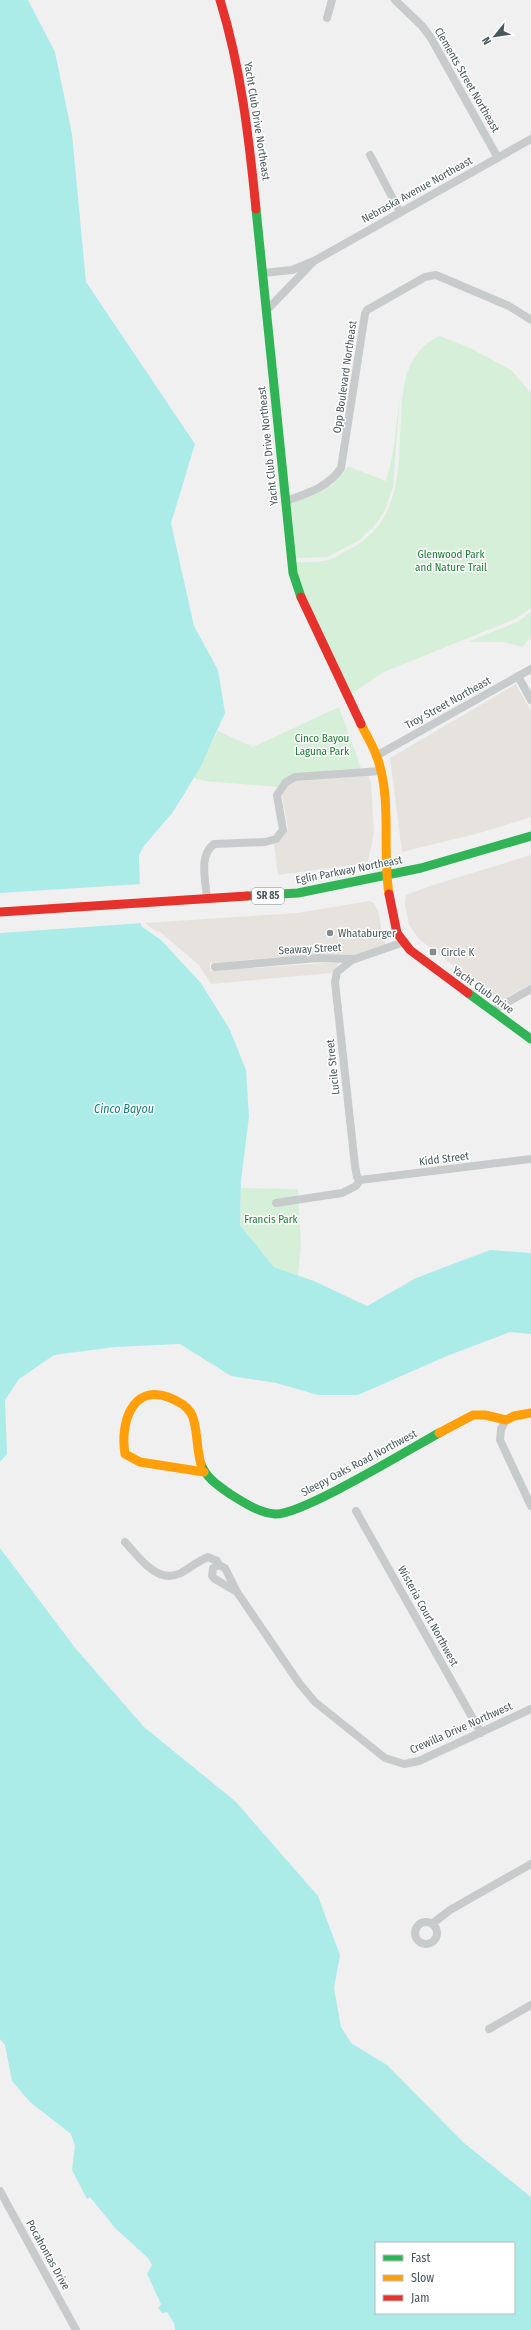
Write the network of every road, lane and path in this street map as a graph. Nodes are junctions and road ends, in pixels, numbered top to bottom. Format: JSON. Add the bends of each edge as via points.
{"nodes":[{"id":1,"x":220,"y":0,"type":"edge"},
{"id":2,"x":332,"y":0,"type":"edge"},
{"id":3,"x":395,"y":0,"type":"edge"},
{"id":4,"x":327,"y":18,"type":"dead end"},
{"id":5,"x":531,"y":139,"type":"edge"},
{"id":6,"x":370,"y":155,"type":"dead end"},
{"id":7,"x":498,"y":158,"type":"junction"},
{"id":8,"x":400,"y":212,"type":"junction"},
{"id":9,"x":314,"y":261,"type":"junction"},
{"id":10,"x":263,"y":273,"type":"junction"},
{"id":11,"x":267,"y":310,"type":"junction"},
{"id":12,"x":531,"y":320,"type":"edge"},
{"id":13,"x":286,"y":501,"type":"junction"},
{"id":14,"x":531,"y":669,"type":"edge"},
{"id":15,"x":518,"y":676,"type":"junction"},
{"id":16,"x":531,"y":700,"type":"edge"},
{"id":17,"x":376,"y":756,"type":"junction"},
{"id":18,"x":381,"y":771,"type":"junction"},
{"id":19,"x":531,"y":836,"type":"edge"},
{"id":20,"x":386,"y":875,"type":"junction"},
{"id":21,"x":207,"y":899,"type":"junction"},
{"id":22,"x":0,"y":912,"type":"edge"},
{"id":23,"x":404,"y":942,"type":"junction"},
{"id":24,"x":354,"y":960,"type":"junction"},
{"id":25,"x":214,"y":967,"type":"dead end"},
{"id":26,"x":531,"y":989,"type":"edge"},
{"id":27,"x":492,"y":1011,"type":"junction"},
{"id":28,"x":531,"y":1039,"type":"edge"},
{"id":29,"x":531,"y":1159,"type":"edge"},
{"id":30,"x":360,"y":1180,"type":"junction"},
{"id":31,"x":276,"y":1203,"type":"dead end"},
{"id":32,"x":531,"y":1413,"type":"edge"},
{"id":33,"x":506,"y":1420,"type":"junction"},
{"id":34,"x":204,"y":1472,"type":"junction"},
{"id":35,"x":531,"y":1506,"type":"edge"},
{"id":36,"x":356,"y":1511,"type":"dead end"},
{"id":37,"x":125,"y":1542,"type":"dead end"},
{"id":38,"x":219,"y":1565,"type":"junction"},
{"id":39,"x":237,"y":1592,"type":"junction"},
{"id":40,"x":531,"y":1709,"type":"edge"},
{"id":41,"x":481,"y":1733,"type":"junction"},
{"id":42,"x":531,"y":1864,"type":"edge"},
{"id":43,"x":432,"y":1924,"type":"dead end"},
{"id":44,"x":531,"y":2005,"type":"edge"},
{"id":45,"x":489,"y":2029,"type":"dead end"},
{"id":46,"x":0,"y":2191,"type":"edge"},
{"id":47,"x":76,"y":2330,"type":"edge"}],
"edges":[{"from":1,"to":10,"type":"main road","name":"Yacht Club Drive Northeast","via":[[231,35],[248,130]]},
{"from":2,"to":4,"type":"street"},
{"from":3,"to":7,"type":"street","name":"Clements Street Northeast","via":[[431,38]]},
{"from":5,"to":7,"type":"street","name":"Nebraska Avenue Northeast"},
{"from":6,"to":8,"type":"street"},
{"from":7,"to":8,"type":"street","name":"Nebraska Avenue Northeast"},
{"from":8,"to":9,"type":"street","name":"Nebraska Avenue Northeast"},
{"from":9,"to":10,"type":"street","name":"Nebraska Avenue Northeast","via":[[292,270]]},
{"from":9,"to":11,"type":"street","name":"Nebraska Avenue Northeast"},
{"from":10,"to":11,"type":"main road","name":"Yacht Club Drive Northeast"},
{"from":11,"to":13,"type":"main road","name":"Yacht Club Drive Northeast"},
{"from":12,"to":13,"type":"street","name":"Opp Boulevard Northeast","via":[[509,306],[436,275],[425,277],[367,310],[341,468],[325,484]]},
{"from":13,"to":17,"type":"main road","name":"Yacht Club Drive Northeast","via":[[292,566],[300,596]]},
{"from":14,"to":15,"type":"street","name":"Troy Street Northeast"},
{"from":15,"to":16,"type":"street"},
{"from":15,"to":17,"type":"street","name":"Troy Street Northeast"},
{"from":17,"to":18,"type":"main road","name":"Yacht Club Drive Northeast"},
{"from":18,"to":20,"type":"main road","name":"Yacht Club Drive Northeast"},
{"from":18,"to":21,"type":"street","via":[[295,777],[286,782],[277,795],[283,830],[276,838],[265,842],[214,844],[208,849],[204,857]]},
{"from":19,"to":20,"type":"main road","name":"Eglin Parkway Northeast","number":"SR 85","via":[[424,867]]},
{"from":20,"to":21,"type":"main road","name":"Eglin Parkway Northeast","number":"SR 85","via":[[298,893]]},
{"from":20,"to":23,"type":"main road","name":"Yacht Club Drive","via":[[397,933]]},
{"from":21,"to":22,"type":"main road","name":"Eglin Parkway Northeast","number":"SR 85"},
{"from":23,"to":24,"type":"street","name":"Seaway Street"},
{"from":23,"to":27,"type":"main road","name":"Yacht Club Drive","via":[[410,950]]},
{"from":24,"to":25,"type":"street","name":"Seaway Street","via":[[318,958]]},
{"from":24,"to":30,"type":"street","name":"Lucile Street","via":[[344,965],[338,972],[335,982],[355,1166]]},
{"from":26,"to":27,"type":"street"},
{"from":27,"to":28,"type":"main road","name":"Yacht Club Drive"},
{"from":29,"to":30,"type":"street","name":"Kidd Street"},
{"from":30,"to":31,"type":"street","via":[[348,1191]]},
{"from":32,"to":33,"type":"main road"},
{"from":33,"to":34,"type":"main road","name":"Sleepy Oaks Road Northwest","via":[[473,1415],[289,1512],[276,1514],[258,1510],[237,1498]]},
{"from":33,"to":35,"type":"street","via":[[501,1429],[500,1440]]},
{"from":34,"to":34,"type":"main road","name":"Sleepy Oaks Road Northwest","via":[[197,1450],[195,1425],[189,1409],[160,1395],[145,1395],[138,1399],[131,1408],[127,1421],[123,1447],[125,1454],[140,1462]]},
{"from":36,"to":41,"type":"street","name":"Wisteria Court Northwest"},
{"from":37,"to":38,"type":"street","via":[[144,1563],[159,1574],[172,1576],[208,1557],[217,1561]]},
{"from":38,"to":39,"type":"street","name":"Crewilla Drive Northwest","via":[[225,1568]]},
{"from":38,"to":39,"type":"street","name":"Crewilla Drive Northwest","via":[[213,1568],[212,1576]]},
{"from":39,"to":41,"type":"street","name":"Crewilla Drive Northwest","via":[[307,1693],[323,1710],[385,1758],[404,1764],[419,1761]]},
{"from":40,"to":41,"type":"street","name":"Crewilla Drive Northwest"},
{"from":42,"to":43,"type":"street","via":[[450,1910]]},
{"from":44,"to":45,"type":"street"},
{"from":46,"to":47,"type":"street","name":"Pocahontas Drive"}]}
